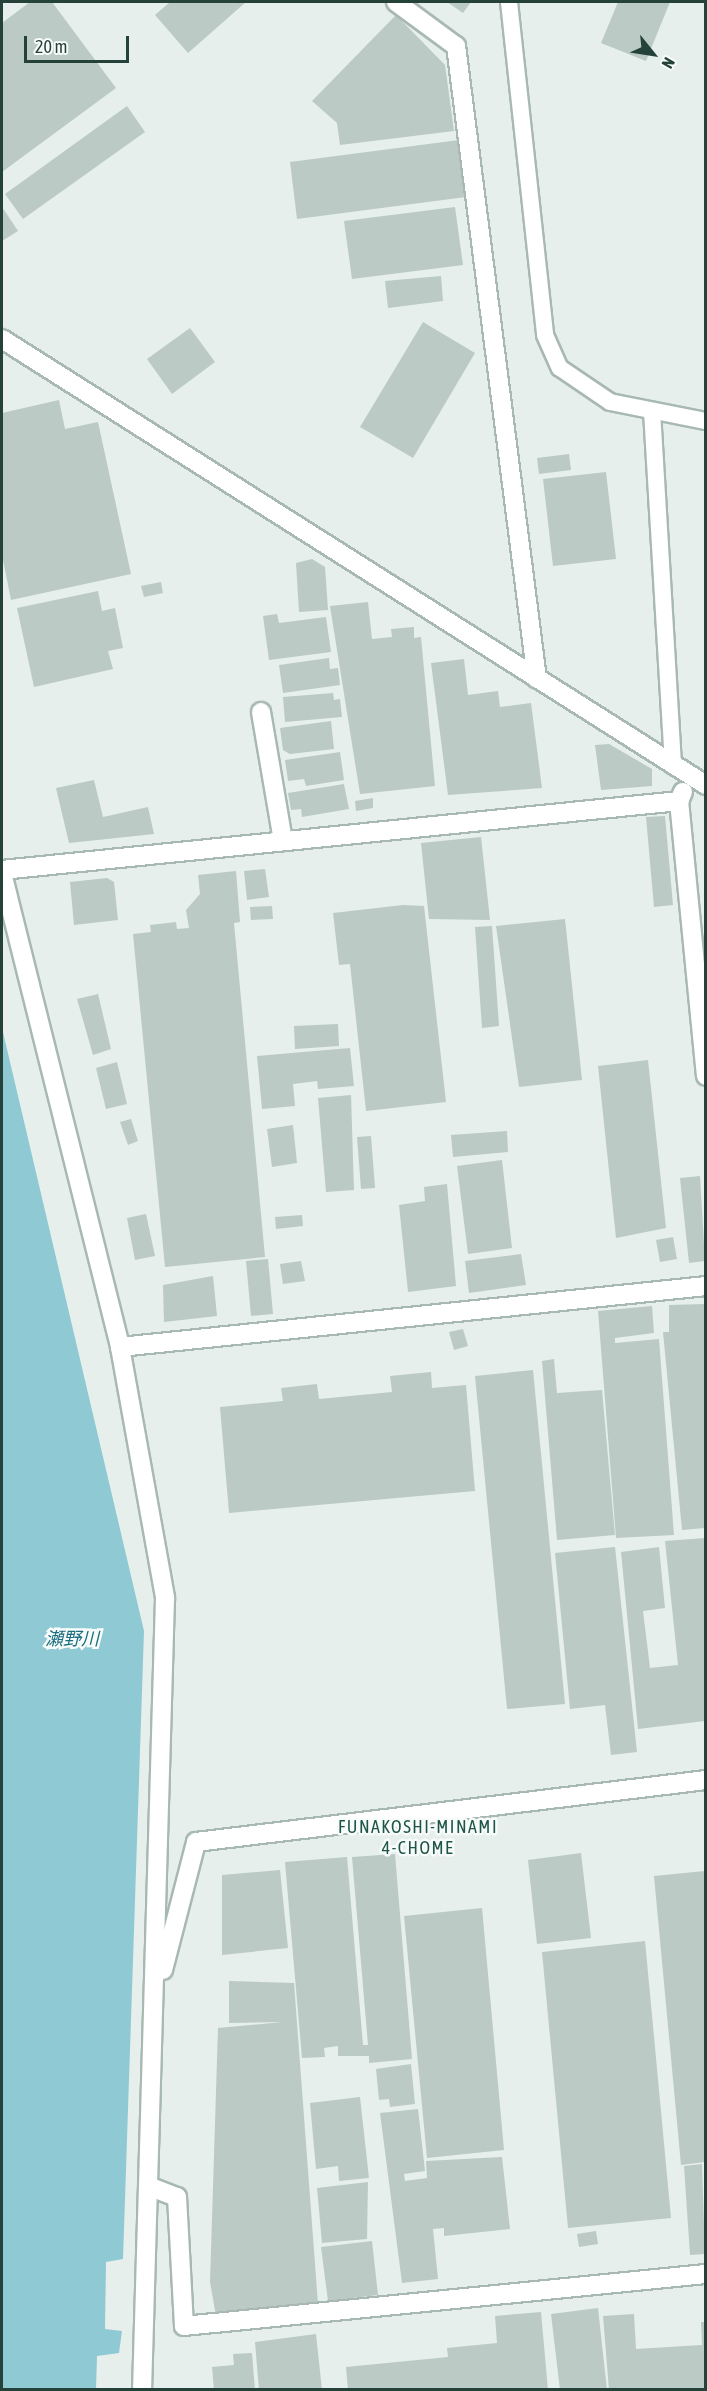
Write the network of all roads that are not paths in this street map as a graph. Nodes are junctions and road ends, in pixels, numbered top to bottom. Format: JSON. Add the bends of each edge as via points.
{"nodes":[{"id":1,"x":396,"y":2,"type":"edge"},
{"id":2,"x":508,"y":2,"type":"edge"},
{"id":3,"x":2,"y":339,"type":"edge"},
{"id":4,"x":652,"y":411,"type":"junction"},
{"id":5,"x":705,"y":421,"type":"edge"},
{"id":6,"x":537,"y":679,"type":"junction"},
{"id":7,"x":261,"y":712,"type":"dead end"},
{"id":8,"x":673,"y":765,"type":"junction"},
{"id":9,"x":698,"y":781,"type":"edge"},
{"id":10,"x":679,"y":801,"type":"junction"},
{"id":11,"x":283,"y":841,"type":"junction"},
{"id":12,"x":2,"y":871,"type":"edge"},
{"id":13,"x":705,"y":1076,"type":"edge"},
{"id":14,"x":705,"y":1286,"type":"edge"},
{"id":15,"x":120,"y":1347,"type":"junction"},
{"id":16,"x":705,"y":1780,"type":"edge"},
{"id":17,"x":155,"y":2001,"type":"junction"},
{"id":18,"x":148,"y":2186,"type":"junction"},
{"id":19,"x":705,"y":2274,"type":"edge"},
{"id":20,"x":142,"y":2390,"type":"edge"}],
"edges":[{"from":1,"to":6,"type":"street","via":[[456,46]]},
{"from":2,"to":4,"type":"lane","via":[[545,335],[560,368],[582,388],[610,402]]},
{"from":3,"to":6,"type":"street"},
{"from":4,"to":5,"type":"lane"},
{"from":4,"to":8,"type":"lane"},
{"from":6,"to":8,"type":"street"},
{"from":7,"to":11,"type":"street"},
{"from":8,"to":9,"type":"street"},
{"from":9,"to":10,"type":"street"},
{"from":10,"to":11,"type":"street"},
{"from":10,"to":13,"type":"street"},
{"from":11,"to":12,"type":"street"},
{"from":12,"to":15,"type":"street"},
{"from":14,"to":15,"type":"street"},
{"from":15,"to":17,"type":"street","via":[[165,1598]]},
{"from":16,"to":17,"type":"street","via":[[196,1842]]},
{"from":17,"to":18,"type":"street"},
{"from":18,"to":19,"type":"street","via":[[177,2197],[184,2326]]},
{"from":18,"to":20,"type":"street"}]}
